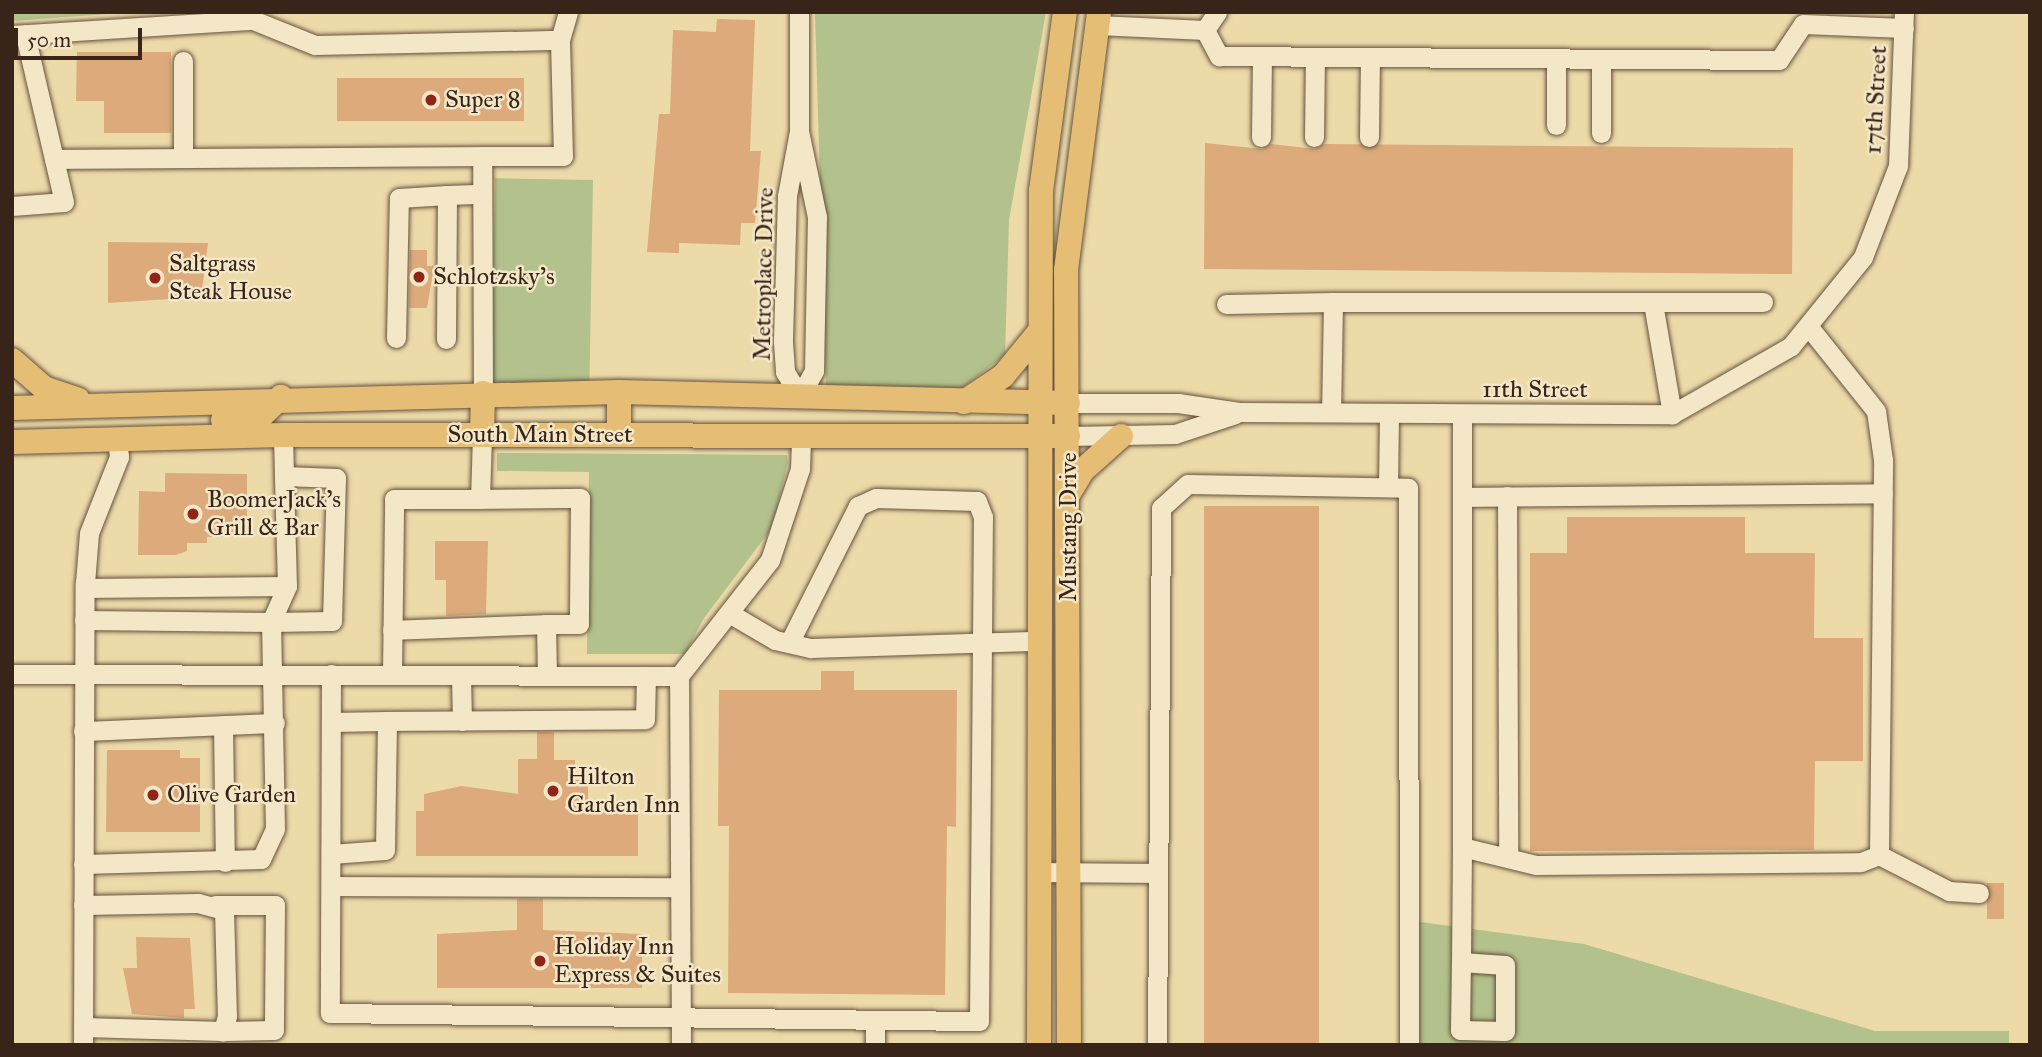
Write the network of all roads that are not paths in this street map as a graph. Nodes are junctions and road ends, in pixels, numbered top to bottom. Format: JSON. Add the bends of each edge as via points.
{"nodes":[{"id":1,"x":568,"y":12,"type":"edge"},
{"id":2,"x":799,"y":12,"type":"edge"},
{"id":3,"x":1065,"y":12,"type":"edge"},
{"id":4,"x":1217,"y":12,"type":"edge"},
{"id":5,"x":1800,"y":18,"type":"edge"},
{"id":6,"x":1098,"y":19,"type":"edge"},
{"id":7,"x":1904,"y":20,"type":"edge"},
{"id":8,"x":1205,"y":30,"type":"junction"},
{"id":9,"x":19,"y":35,"type":"edge"},
{"id":10,"x":560,"y":40,"type":"junction"},
{"id":11,"x":1262,"y":57,"type":"junction"},
{"id":12,"x":1315,"y":57,"type":"junction"},
{"id":13,"x":1370,"y":57,"type":"junction"},
{"id":14,"x":1556,"y":58,"type":"junction"},
{"id":15,"x":1601,"y":59,"type":"junction"},
{"id":16,"x":183,"y":61,"type":"dead end"},
{"id":17,"x":1556,"y":125,"type":"dead end"},
{"id":18,"x":799,"y":131,"type":"junction"},
{"id":19,"x":1601,"y":133,"type":"dead end"},
{"id":20,"x":1261,"y":137,"type":"dead end"},
{"id":21,"x":1314,"y":137,"type":"dead end"},
{"id":22,"x":1370,"y":137,"type":"dead end"},
{"id":23,"x":482,"y":156,"type":"junction"},
{"id":24,"x":183,"y":158,"type":"junction"},
{"id":25,"x":54,"y":159,"type":"junction"},
{"id":26,"x":482,"y":194,"type":"junction"},
{"id":27,"x":447,"y":195,"type":"junction"},
{"id":28,"x":12,"y":206,"type":"edge"},
{"id":29,"x":1333,"y":302,"type":"junction"},
{"id":30,"x":1763,"y":302,"type":"dead end"},
{"id":31,"x":1653,"y":303,"type":"junction"},
{"id":32,"x":1226,"y":304,"type":"dead end"},
{"id":33,"x":1807,"y":329,"type":"junction"},
{"id":34,"x":1040,"y":331,"type":"junction"},
{"id":35,"x":396,"y":338,"type":"dead end"},
{"id":36,"x":446,"y":339,"type":"dead end"},
{"id":37,"x":12,"y":360,"type":"edge"},
{"id":38,"x":619,"y":392,"type":"junction"},
{"id":39,"x":483,"y":393,"type":"junction"},
{"id":40,"x":800,"y":396,"type":"junction"},
{"id":41,"x":281,"y":397,"type":"junction"},
{"id":42,"x":964,"y":402,"type":"junction"},
{"id":43,"x":1039,"y":402,"type":"junction"},
{"id":44,"x":1068,"y":402,"type":"junction"},
{"id":45,"x":92,"y":404,"type":"junction"},
{"id":46,"x":12,"y":408,"type":"edge"},
{"id":47,"x":1240,"y":412,"type":"junction"},
{"id":48,"x":1332,"y":412,"type":"junction"},
{"id":49,"x":1389,"y":413,"type":"junction"},
{"id":50,"x":1462,"y":414,"type":"junction"},
{"id":51,"x":1672,"y":414,"type":"junction"},
{"id":52,"x":619,"y":434,"type":"junction"},
{"id":53,"x":283,"y":435,"type":"junction"},
{"id":54,"x":482,"y":435,"type":"junction"},
{"id":55,"x":801,"y":435,"type":"junction"},
{"id":56,"x":150,"y":436,"type":"junction"},
{"id":57,"x":1068,"y":436,"type":"junction"},
{"id":58,"x":1121,"y":436,"type":"junction"},
{"id":59,"x":1039,"y":437,"type":"junction"},
{"id":60,"x":117,"y":438,"type":"junction"},
{"id":61,"x":12,"y":442,"type":"edge"},
{"id":62,"x":284,"y":476,"type":"junction"},
{"id":63,"x":1388,"y":487,"type":"junction"},
{"id":64,"x":1883,"y":493,"type":"junction"},
{"id":65,"x":1069,"y":494,"type":"junction"},
{"id":66,"x":1507,"y":496,"type":"junction"},
{"id":67,"x":1461,"y":497,"type":"junction"},
{"id":68,"x":480,"y":499,"type":"junction"},
{"id":69,"x":287,"y":586,"type":"junction"},
{"id":70,"x":85,"y":588,"type":"junction"},
{"id":71,"x":729,"y":613,"type":"junction"},
{"id":72,"x":84,"y":620,"type":"junction"},
{"id":73,"x":271,"y":622,"type":"junction"},
{"id":74,"x":546,"y":624,"type":"junction"},
{"id":75,"x":392,"y":630,"type":"junction"},
{"id":76,"x":1039,"y":641,"type":"junction"},
{"id":77,"x":789,"y":643,"type":"junction"},
{"id":78,"x":981,"y":643,"type":"junction"},
{"id":79,"x":83,"y":672,"type":"junction"},
{"id":80,"x":273,"y":673,"type":"junction"},
{"id":81,"x":12,"y":674,"type":"edge"},
{"id":82,"x":331,"y":674,"type":"junction"},
{"id":83,"x":392,"y":674,"type":"junction"},
{"id":84,"x":461,"y":675,"type":"junction"},
{"id":85,"x":547,"y":675,"type":"junction"},
{"id":86,"x":646,"y":676,"type":"junction"},
{"id":87,"x":680,"y":676,"type":"junction"},
{"id":88,"x":387,"y":721,"type":"junction"},
{"id":89,"x":462,"y":721,"type":"junction"},
{"id":90,"x":331,"y":722,"type":"junction"},
{"id":91,"x":275,"y":723,"type":"junction"},
{"id":92,"x":223,"y":725,"type":"junction"},
{"id":93,"x":83,"y":731,"type":"junction"},
{"id":94,"x":1462,"y":847,"type":"junction"},
{"id":95,"x":331,"y":854,"type":"junction"},
{"id":96,"x":1508,"y":855,"type":"junction"},
{"id":97,"x":1879,"y":855,"type":"junction"},
{"id":98,"x":225,"y":862,"type":"junction"},
{"id":99,"x":83,"y":864,"type":"junction"},
{"id":100,"x":1039,"y":872,"type":"junction"},
{"id":101,"x":1069,"y":872,"type":"junction"},
{"id":102,"x":1158,"y":873,"type":"junction"},
{"id":103,"x":331,"y":886,"type":"junction"},
{"id":104,"x":680,"y":887,"type":"junction"},
{"id":105,"x":1979,"y":893,"type":"dead end"},
{"id":106,"x":83,"y":905,"type":"junction"},
{"id":107,"x":215,"y":905,"type":"junction"},
{"id":108,"x":1461,"y":962,"type":"dead end"},
{"id":109,"x":681,"y":1018,"type":"junction"},
{"id":110,"x":875,"y":1021,"type":"junction"},
{"id":111,"x":223,"y":1031,"type":"junction"},
{"id":112,"x":83,"y":1036,"type":"edge"},
{"id":113,"x":681,"y":1045,"type":"edge"},
{"id":114,"x":875,"y":1045,"type":"edge"},
{"id":115,"x":1039,"y":1045,"type":"edge"},
{"id":116,"x":1069,"y":1045,"type":"edge"},
{"id":117,"x":1157,"y":1045,"type":"edge"},
{"id":118,"x":1409,"y":1045,"type":"edge"}],
"edges":[{"from":1,"to":10,"type":"street"},
{"from":2,"to":18,"type":"street","name":"Metroplace Drive"},
{"from":3,"to":34,"type":"main road","name":"Mustang Drive","via":[[1041,191]]},
{"from":4,"to":8,"type":"street"},
{"from":5,"to":7,"type":"street"},
{"from":5,"to":15,"type":"street","via":[[1779,60]]},
{"from":6,"to":8,"type":"street"},
{"from":6,"to":44,"type":"main road","name":"Mustang Drive","via":[[1070,197]]},
{"from":7,"to":33,"type":"street","name":"17th Street","via":[[1898,166],[1863,257]]},
{"from":8,"to":11,"type":"street","via":[[1219,56]]},
{"from":9,"to":10,"type":"street","via":[[253,20],[315,45]]},
{"from":9,"to":25,"type":"street"},
{"from":10,"to":23,"type":"street","via":[[563,156]]},
{"from":11,"to":12,"type":"street"},
{"from":11,"to":20,"type":"street"},
{"from":12,"to":13,"type":"street"},
{"from":12,"to":21,"type":"street"},
{"from":13,"to":14,"type":"street"},
{"from":13,"to":22,"type":"street"},
{"from":14,"to":15,"type":"street"},
{"from":14,"to":17,"type":"street"},
{"from":15,"to":19,"type":"street"},
{"from":16,"to":24,"type":"street"},
{"from":18,"to":40,"type":"street","name":"Metroplace Drive","via":[[787,195],[783,342],[785,372]]},
{"from":18,"to":40,"type":"street","name":"Metroplace Drive","via":[[817,217],[814,371]]},
{"from":23,"to":24,"type":"street"},
{"from":23,"to":26,"type":"street"},
{"from":24,"to":25,"type":"street"},
{"from":25,"to":28,"type":"street","via":[[64,202]]},
{"from":26,"to":27,"type":"street"},
{"from":26,"to":39,"type":"street"},
{"from":27,"to":35,"type":"street","via":[[399,198]]},
{"from":27,"to":36,"type":"street"},
{"from":29,"to":31,"type":"street"},
{"from":29,"to":32,"type":"street"},
{"from":29,"to":48,"type":"street"},
{"from":30,"to":31,"type":"street"},
{"from":31,"to":51,"type":"street"},
{"from":33,"to":51,"type":"street","name":"11th Street","via":[[1769,363]]},
{"from":33,"to":64,"type":"street","via":[[1876,411]]},
{"from":34,"to":42,"type":"main road","via":[[1003,376]]},
{"from":34,"to":43,"type":"main road","name":"Mustang Drive"},
{"from":37,"to":45,"type":"main road","via":[[44,388]]},
{"from":38,"to":39,"type":"main road","name":"South Main Street"},
{"from":38,"to":40,"type":"main road","name":"South Main Street"},
{"from":38,"to":52,"type":"main road"},
{"from":39,"to":41,"type":"main road","name":"South Main Street"},
{"from":39,"to":54,"type":"main road"},
{"from":40,"to":42,"type":"main road","name":"South Main Street"},
{"from":40,"to":55,"type":"main road"},
{"from":41,"to":45,"type":"main road","name":"South Main Street"},
{"from":41,"to":56,"type":"main road","via":[[260,418],[174,421]]},
{"from":42,"to":43,"type":"main road","name":"South Main Street"},
{"from":43,"to":44,"type":"main road","name":"South Main Street"},
{"from":43,"to":59,"type":"main road","name":"Mustang Drive"},
{"from":44,"to":47,"type":"street","name":"11th Street","via":[[1178,402]]},
{"from":44,"to":57,"type":"main road","name":"Mustang Drive"},
{"from":45,"to":46,"type":"main road","name":"South Main Street"},
{"from":47,"to":48,"type":"street","name":"11th Street"},
{"from":47,"to":58,"type":"street","name":"11th Street","via":[[1175,434]]},
{"from":48,"to":49,"type":"street","name":"11th Street"},
{"from":49,"to":50,"type":"street","name":"11th Street"},
{"from":49,"to":63,"type":"street"},
{"from":50,"to":51,"type":"street","name":"11th Street"},
{"from":50,"to":67,"type":"street"},
{"from":52,"to":54,"type":"main road","name":"South Main Street"},
{"from":52,"to":55,"type":"main road","name":"South Main Street"},
{"from":53,"to":54,"type":"main road","name":"South Main Street"},
{"from":53,"to":56,"type":"main road","name":"South Main Street"},
{"from":53,"to":62,"type":"street"},
{"from":54,"to":68,"type":"street"},
{"from":55,"to":59,"type":"main road","name":"South Main Street"},
{"from":55,"to":71,"type":"street","via":[[800,469],[770,560]]},
{"from":56,"to":60,"type":"main road","name":"South Main Street"},
{"from":57,"to":58,"type":"street","name":"11th Street"},
{"from":57,"to":59,"type":"main road","name":"South Main Street"},
{"from":57,"to":65,"type":"main road","name":"Mustang Drive"},
{"from":58,"to":65,"type":"main road","via":[[1083,470]]},
{"from":59,"to":76,"type":"main road","name":"Mustang Drive"},
{"from":60,"to":61,"type":"main road","name":"South Main Street"},
{"from":60,"to":70,"type":"street","via":[[119,457],[89,533]]},
{"from":62,"to":69,"type":"street"},
{"from":62,"to":73,"type":"street","via":[[335,478],[332,621]]},
{"from":63,"to":102,"type":"street","via":[[1188,484],[1161,508]]},
{"from":63,"to":118,"type":"street","via":[[1408,488]]},
{"from":64,"to":66,"type":"street"},
{"from":64,"to":97,"type":"street"},
{"from":65,"to":101,"type":"main road","name":"Mustang Drive"},
{"from":66,"to":67,"type":"street"},
{"from":66,"to":96,"type":"street"},
{"from":67,"to":94,"type":"street"},
{"from":68,"to":74,"type":"street","via":[[580,498],[579,624]]},
{"from":68,"to":75,"type":"street","via":[[394,499]]},
{"from":69,"to":70,"type":"street"},
{"from":69,"to":73,"type":"street"},
{"from":70,"to":72,"type":"street"},
{"from":71,"to":77,"type":"street"},
{"from":71,"to":87,"type":"street"},
{"from":72,"to":73,"type":"street"},
{"from":72,"to":79,"type":"street"},
{"from":73,"to":80,"type":"street"},
{"from":74,"to":75,"type":"street"},
{"from":74,"to":85,"type":"street"},
{"from":75,"to":83,"type":"street"},
{"from":76,"to":78,"type":"street"},
{"from":76,"to":100,"type":"main road","name":"Mustang Drive"},
{"from":77,"to":78,"type":"street","via":[[811,648]]},
{"from":77,"to":78,"type":"street","via":[[831,550],[858,506],[876,498],[977,500],[982,517]]},
{"from":78,"to":110,"type":"street","via":[[979,1021]]},
{"from":79,"to":80,"type":"street"},
{"from":79,"to":81,"type":"street"},
{"from":79,"to":93,"type":"street"},
{"from":80,"to":82,"type":"street"},
{"from":80,"to":91,"type":"street"},
{"from":82,"to":83,"type":"street"},
{"from":82,"to":90,"type":"street"},
{"from":83,"to":84,"type":"street"},
{"from":84,"to":85,"type":"street"},
{"from":84,"to":89,"type":"street"},
{"from":85,"to":86,"type":"street"},
{"from":86,"to":87,"type":"street"},
{"from":86,"to":89,"type":"street","via":[[645,719]]},
{"from":87,"to":104,"type":"street"},
{"from":88,"to":89,"type":"street"},
{"from":88,"to":90,"type":"street"},
{"from":88,"to":95,"type":"street","via":[[385,850]]},
{"from":90,"to":95,"type":"street"},
{"from":91,"to":92,"type":"street"},
{"from":91,"to":98,"type":"street","via":[[275,829],[261,859]]},
{"from":92,"to":93,"type":"street"},
{"from":92,"to":98,"type":"street"},
{"from":93,"to":99,"type":"street"},
{"from":94,"to":96,"type":"street"},
{"from":94,"to":108,"type":"street"},
{"from":95,"to":103,"type":"street"},
{"from":96,"to":97,"type":"street","via":[[1536,865],[1646,866],[1820,864]]},
{"from":97,"to":105,"type":"street","via":[[1949,891]]},
{"from":98,"to":99,"type":"street"},
{"from":99,"to":106,"type":"street"},
{"from":100,"to":101,"type":"street"},
{"from":100,"to":115,"type":"main road","name":"Mustang Drive"},
{"from":101,"to":102,"type":"street"},
{"from":101,"to":116,"type":"main road","name":"Mustang Drive"},
{"from":102,"to":117,"type":"street"},
{"from":103,"to":104,"type":"street"},
{"from":103,"to":109,"type":"street","via":[[330,1013]]},
{"from":104,"to":109,"type":"street"},
{"from":106,"to":107,"type":"street"},
{"from":106,"to":112,"type":"street"},
{"from":107,"to":111,"type":"street","via":[[224,910]]},
{"from":107,"to":111,"type":"street","via":[[275,905],[274,1030]]},
{"from":109,"to":110,"type":"street"},
{"from":109,"to":113,"type":"street"},
{"from":110,"to":114,"type":"street"},
{"from":111,"to":112,"type":"street"}]}
